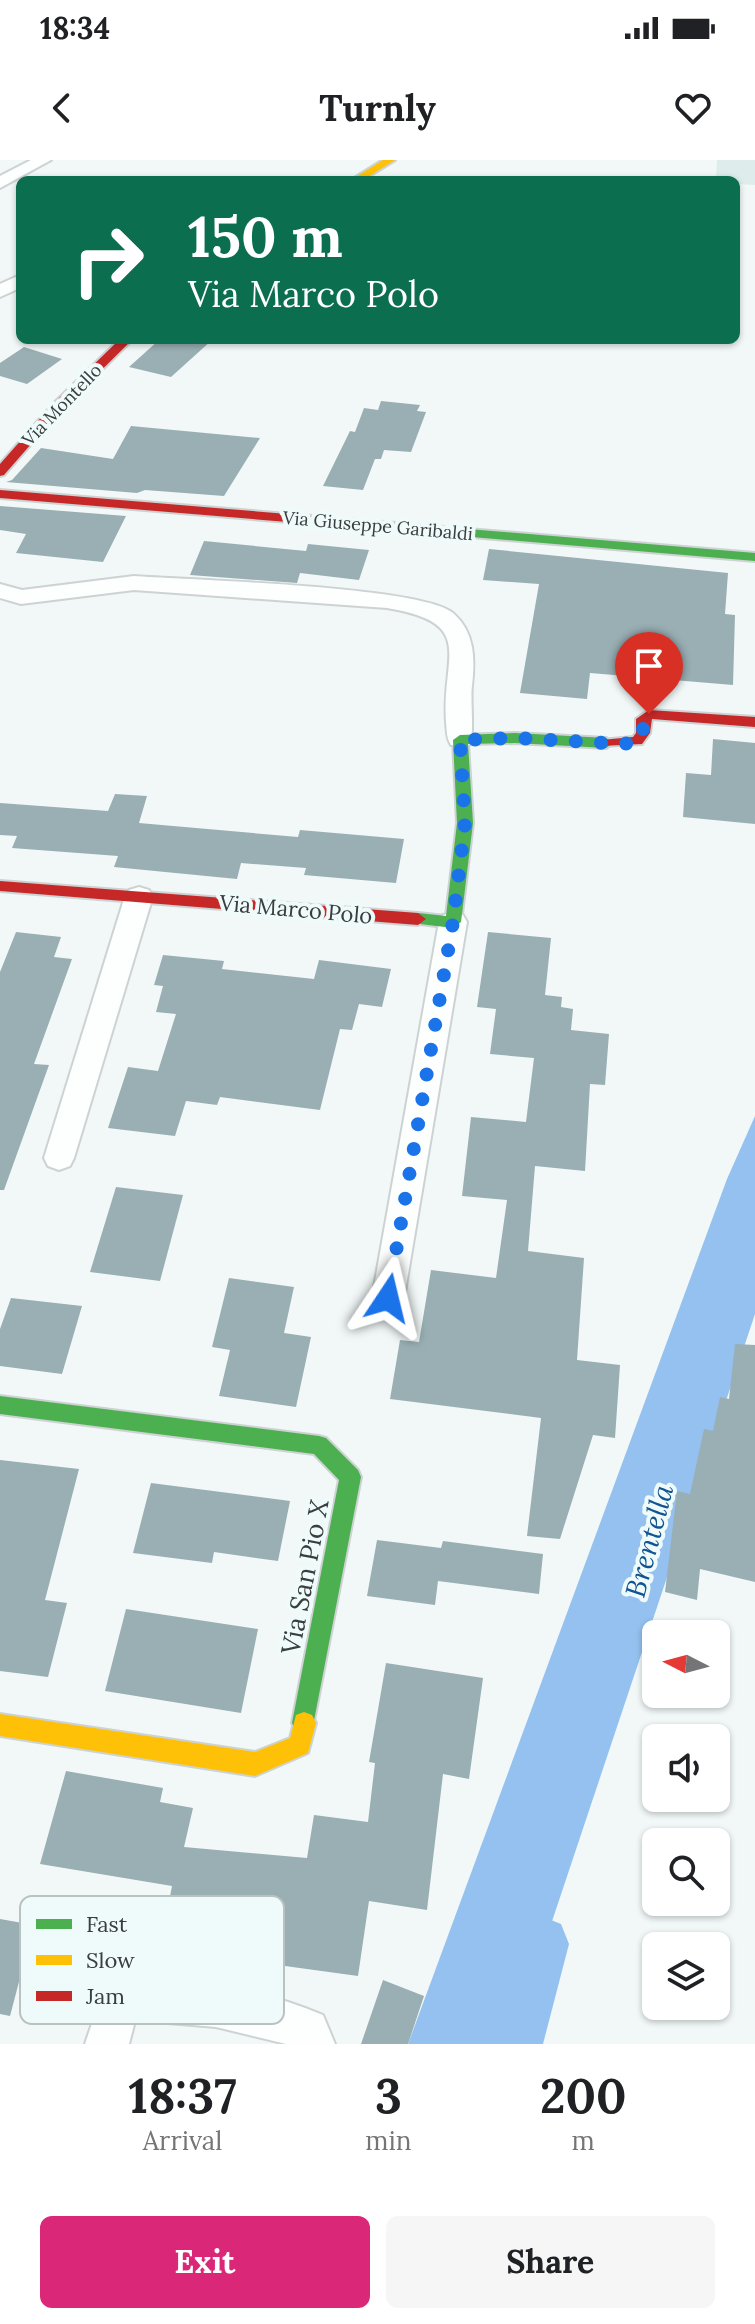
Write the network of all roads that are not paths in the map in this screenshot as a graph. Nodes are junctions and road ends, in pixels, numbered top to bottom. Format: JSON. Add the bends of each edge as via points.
{"nodes":[{"id":1,"x":43,"y":160,"type":"edge"},
{"id":2,"x":390,"y":160,"type":"edge"},
{"id":3,"x":363,"y":176,"type":"edge"},
{"id":4,"x":0,"y":183,"type":"edge"},
{"id":5,"x":122,"y":344,"type":"edge"},
{"id":6,"x":0,"y":472,"type":"edge"},
{"id":7,"x":0,"y":494,"type":"edge"},
{"id":8,"x":755,"y":557,"type":"edge"},
{"id":9,"x":0,"y":591,"type":"edge"},
{"id":10,"x":755,"y":722,"type":"edge"},
{"id":11,"x":460,"y":740,"type":"junction"},
{"id":12,"x":0,"y":886,"type":"edge"},
{"id":13,"x":139,"y":896,"type":"junction"},
{"id":14,"x":453,"y":922,"type":"junction"},
{"id":15,"x":59,"y":1158,"type":"dead end"},
{"id":16,"x":388,"y":1298,"type":"dead end"},
{"id":17,"x":0,"y":1405,"type":"edge"},
{"id":18,"x":0,"y":1725,"type":"edge"},
{"id":19,"x":284,"y":2021,"type":"edge"},
{"id":20,"x":113,"y":2024,"type":"edge"},
{"id":21,"x":107,"y":2044,"type":"edge"},
{"id":22,"x":313,"y":2044,"type":"edge"}],
"edges":[{"from":1,"to":4,"type":"street"},
{"from":2,"to":3,"type":"street"},
{"from":5,"to":6,"type":"street","name":"Via Montello"},
{"from":7,"to":8,"type":"street","name":"Via Giuseppe Garibaldi"},
{"from":9,"to":11,"type":"street","via":[[21,597],[134,583],[387,601],[420,608],[445,618],[458,637],[464,660],[457,704]]},
{"from":10,"to":11,"type":"street","via":[[649,714],[637,741],[624,744]]},
{"from":11,"to":14,"type":"street","via":[[465,823]]},
{"from":12,"to":13,"type":"street","name":"Via Marco Polo"},
{"from":13,"to":14,"type":"street","name":"Via Marco Polo"},
{"from":13,"to":15,"type":"street"},
{"from":14,"to":16,"type":"street"},
{"from":17,"to":18,"type":"street","name":"Via San Pio X","via":[[319,1445],[350,1477],[300,1745],[255,1764]]},
{"from":19,"to":22,"type":"street","via":[[308,2030]]},
{"from":20,"to":21,"type":"street"}]}
